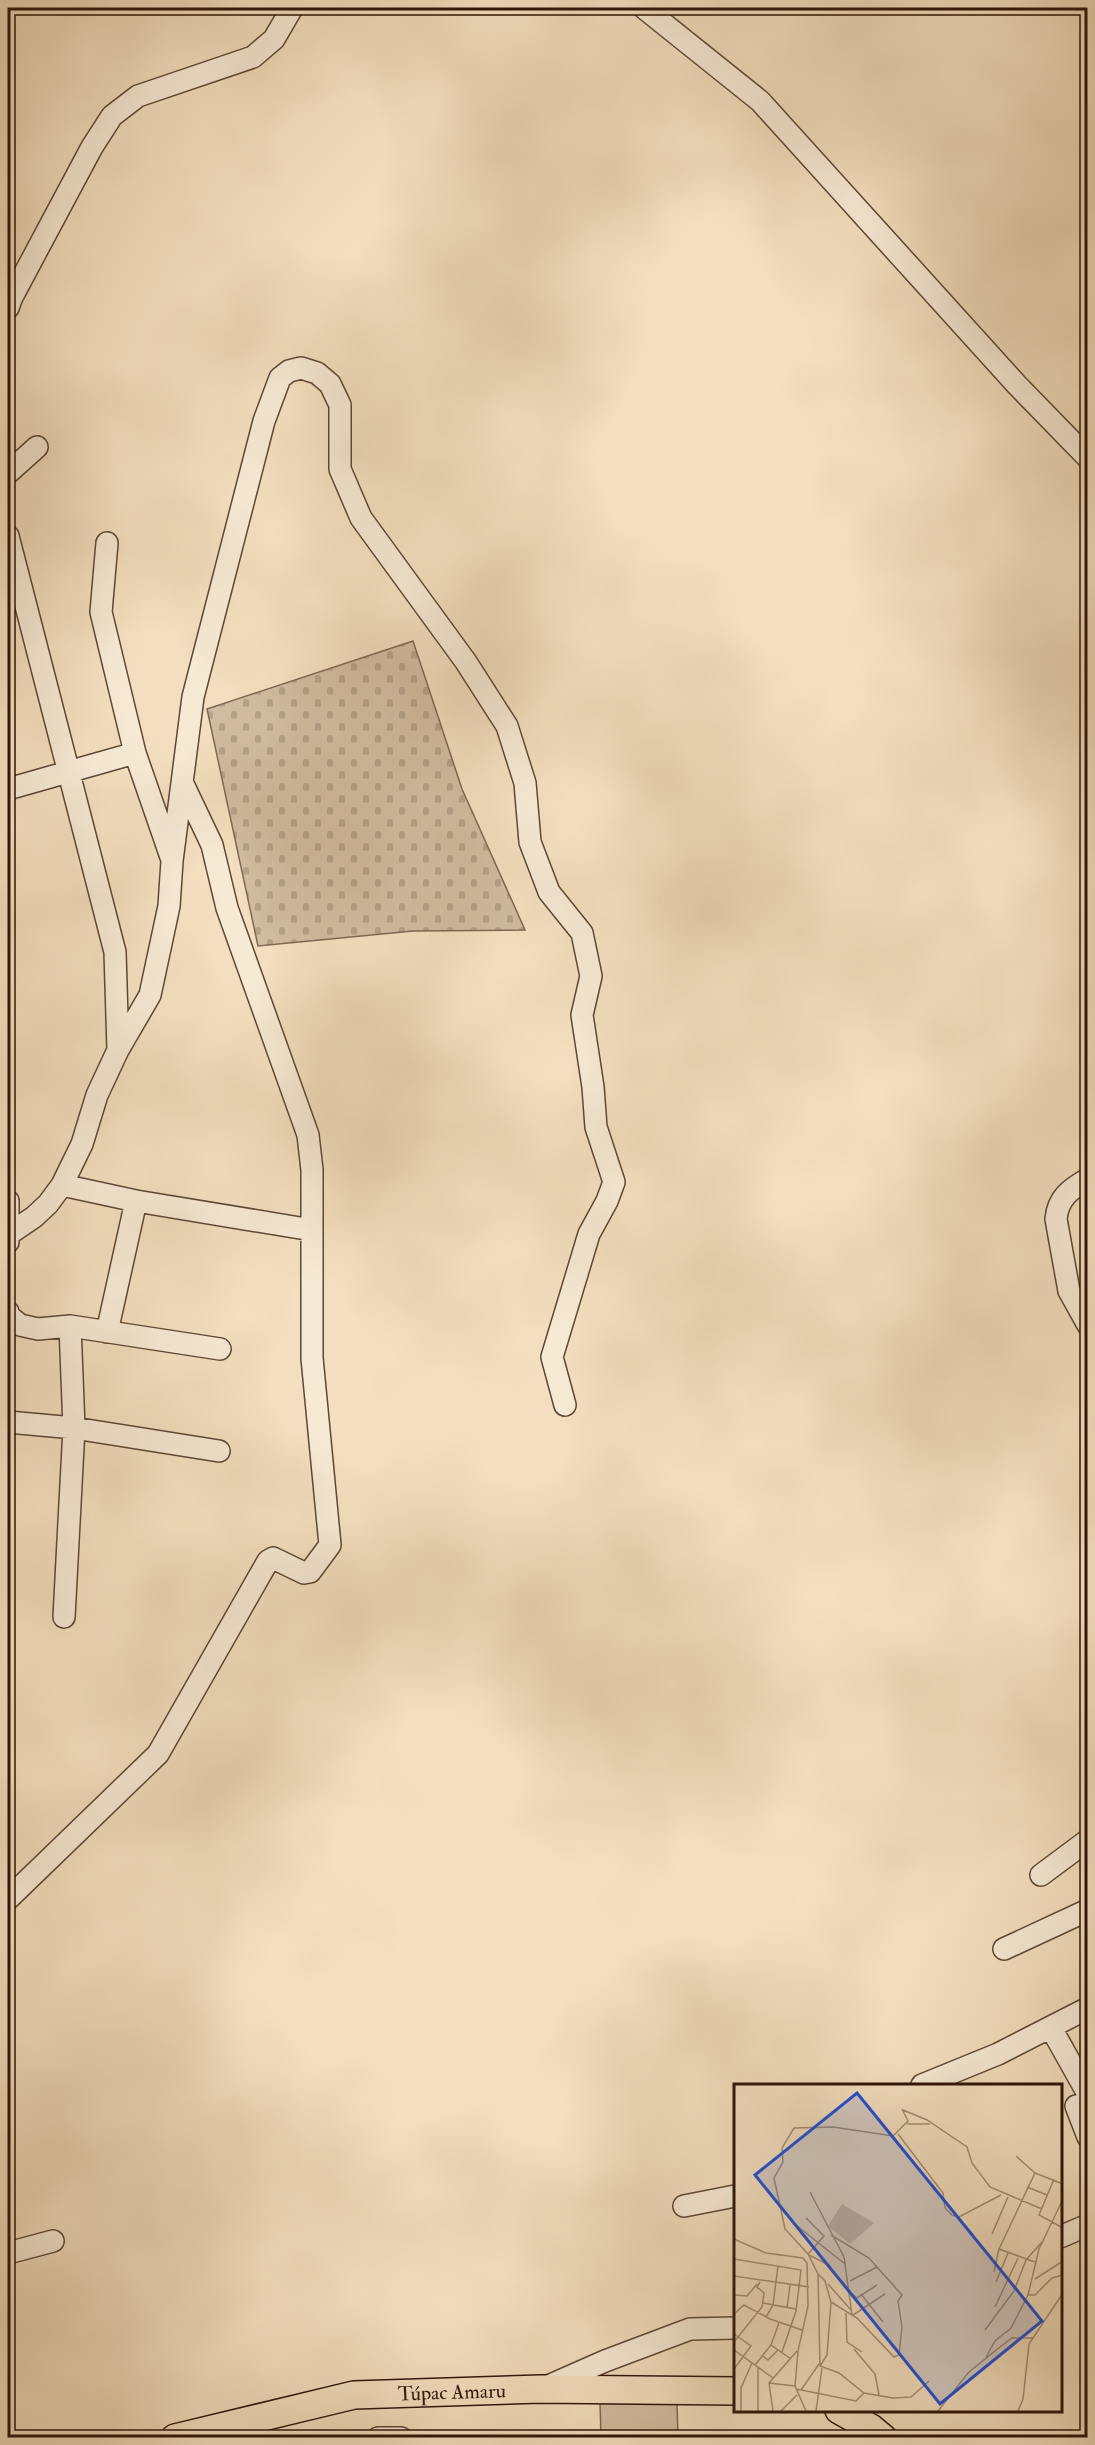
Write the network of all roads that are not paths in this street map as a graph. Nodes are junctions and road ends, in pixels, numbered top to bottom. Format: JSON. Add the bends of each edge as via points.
{"nodes":[{"id":1,"x":292,"y":8,"type":"edge"},
{"id":2,"x":644,"y":8,"type":"edge"},
{"id":3,"x":8,"y":308,"type":"edge"},
{"id":4,"x":37,"y":447,"type":"dead end"},
{"id":5,"x":1088,"y":458,"type":"edge"},
{"id":6,"x":8,"y":473,"type":"edge"},
{"id":7,"x":8,"y":536,"type":"edge"},
{"id":8,"x":107,"y":543,"type":"dead end"},
{"id":9,"x":135,"y":753,"type":"junction"},
{"id":10,"x":67,"y":771,"type":"junction"},
{"id":11,"x":183,"y":784,"type":"junction"},
{"id":12,"x":8,"y":789,"type":"edge"},
{"id":13,"x":172,"y":861,"type":"junction"},
{"id":14,"x":118,"y":1050,"type":"junction"},
{"id":15,"x":1088,"y":1179,"type":"edge"},
{"id":16,"x":62,"y":1185,"type":"junction"},
{"id":17,"x":8,"y":1201,"type":"edge"},
{"id":18,"x":136,"y":1201,"type":"junction"},
{"id":19,"x":312,"y":1230,"type":"junction"},
{"id":20,"x":8,"y":1238,"type":"edge"},
{"id":21,"x":8,"y":1312,"type":"edge"},
{"id":22,"x":1088,"y":1324,"type":"edge"},
{"id":23,"x":70,"y":1326,"type":"junction"},
{"id":24,"x":107,"y":1332,"type":"junction"},
{"id":25,"x":220,"y":1349,"type":"dead end"},
{"id":26,"x":565,"y":1405,"type":"dead end"},
{"id":27,"x":8,"y":1422,"type":"edge"},
{"id":28,"x":74,"y":1428,"type":"junction"},
{"id":29,"x":219,"y":1451,"type":"dead end"},
{"id":30,"x":64,"y":1617,"type":"dead end"},
{"id":31,"x":1088,"y":1840,"type":"edge"},
{"id":32,"x":1041,"y":1875,"type":"dead end"},
{"id":33,"x":8,"y":1899,"type":"edge"},
{"id":34,"x":1088,"y":1910,"type":"edge"},
{"id":35,"x":1004,"y":1949,"type":"dead end"},
{"id":36,"x":1088,"y":2008,"type":"edge"},
{"id":37,"x":1051,"y":2028,"type":"junction"},
{"id":38,"x":924,"y":2084,"type":"edge"},
{"id":39,"x":1078,"y":2103,"type":"edge"},
{"id":40,"x":1088,"y":2137,"type":"edge"},
{"id":41,"x":734,"y":2196,"type":"edge"},
{"id":42,"x":684,"y":2206,"type":"dead end"},
{"id":43,"x":1088,"y":2225,"type":"edge"},
{"id":44,"x":1062,"y":2236,"type":"edge"},
{"id":45,"x":53,"y":2241,"type":"dead end"},
{"id":46,"x":8,"y":2253,"type":"edge"},
{"id":47,"x":734,"y":2328,"type":"edge"},
{"id":48,"x":540,"y":2389,"type":"junction"},
{"id":49,"x":734,"y":2391,"type":"edge"},
{"id":50,"x":843,"y":2412,"type":"edge"},
{"id":51,"x":175,"y":2438,"type":"edge"},
{"id":52,"x":378,"y":2438,"type":"edge"},
{"id":53,"x":401,"y":2438,"type":"edge"},
{"id":54,"x":883,"y":2438,"type":"edge"}],
"edges":[{"from":1,"to":3,"type":"street","via":[[274,39],[253,57],[138,96],[112,116]]},
{"from":2,"to":5,"type":"street","via":[[760,101]]},
{"from":4,"to":6,"type":"street"},
{"from":7,"to":10,"type":"street"},
{"from":8,"to":9,"type":"street","via":[[101,612]]},
{"from":9,"to":10,"type":"street"},
{"from":9,"to":13,"type":"street"},
{"from":10,"to":12,"type":"street"},
{"from":10,"to":14,"type":"street","via":[[115,952]]},
{"from":11,"to":13,"type":"street"},
{"from":11,"to":19,"type":"street","via":[[212,845],[227,908],[308,1135]]},
{"from":11,"to":26,"type":"street","via":[[193,697],[264,421],[280,378],[301,368],[317,373],[330,384],[340,405],[340,469],[361,518],[466,662],[507,726],[525,783],[530,842],[549,892],[582,933],[591,976],[582,1016],[596,1127],[614,1182],[589,1234],[552,1357]]},
{"from":13,"to":14,"type":"street","via":[[169,906],[150,995]]},
{"from":14,"to":16,"type":"street"},
{"from":15,"to":22,"type":"street","via":[[1068,1191],[1057,1209],[1056,1219],[1069,1291]]},
{"from":16,"to":18,"type":"street"},
{"from":16,"to":20,"type":"street","via":[[48,1204]]},
{"from":17,"to":20,"type":"street"},
{"from":18,"to":19,"type":"street"},
{"from":18,"to":24,"type":"street"},
{"from":19,"to":33,"type":"street","via":[[312,1358],[330,1545],[309,1572],[273,1558],[268,1561],[158,1754]]},
{"from":21,"to":23,"type":"street","via":[[20,1325],[39,1329]]},
{"from":23,"to":24,"type":"street"},
{"from":23,"to":28,"type":"street"},
{"from":24,"to":25,"type":"street"},
{"from":27,"to":28,"type":"street"},
{"from":28,"to":29,"type":"street"},
{"from":28,"to":30,"type":"street"},
{"from":31,"to":32,"type":"street"},
{"from":34,"to":35,"type":"street"},
{"from":36,"to":37,"type":"street"},
{"from":37,"to":38,"type":"street"},
{"from":37,"to":39,"type":"street"},
{"from":39,"to":40,"type":"street"},
{"from":41,"to":42,"type":"street"},
{"from":43,"to":44,"type":"street"},
{"from":45,"to":46,"type":"street"},
{"from":47,"to":48,"type":"street","via":[[690,2329]]},
{"from":48,"to":49,"type":"main road","name":"Túpac Amaru"},
{"from":48,"to":51,"type":"main road","name":"Túpac Amaru","via":[[354,2395]]},
{"from":50,"to":54,"type":"main road","via":[[872,2427]]},
{"from":52,"to":53,"type":"street"}]}
